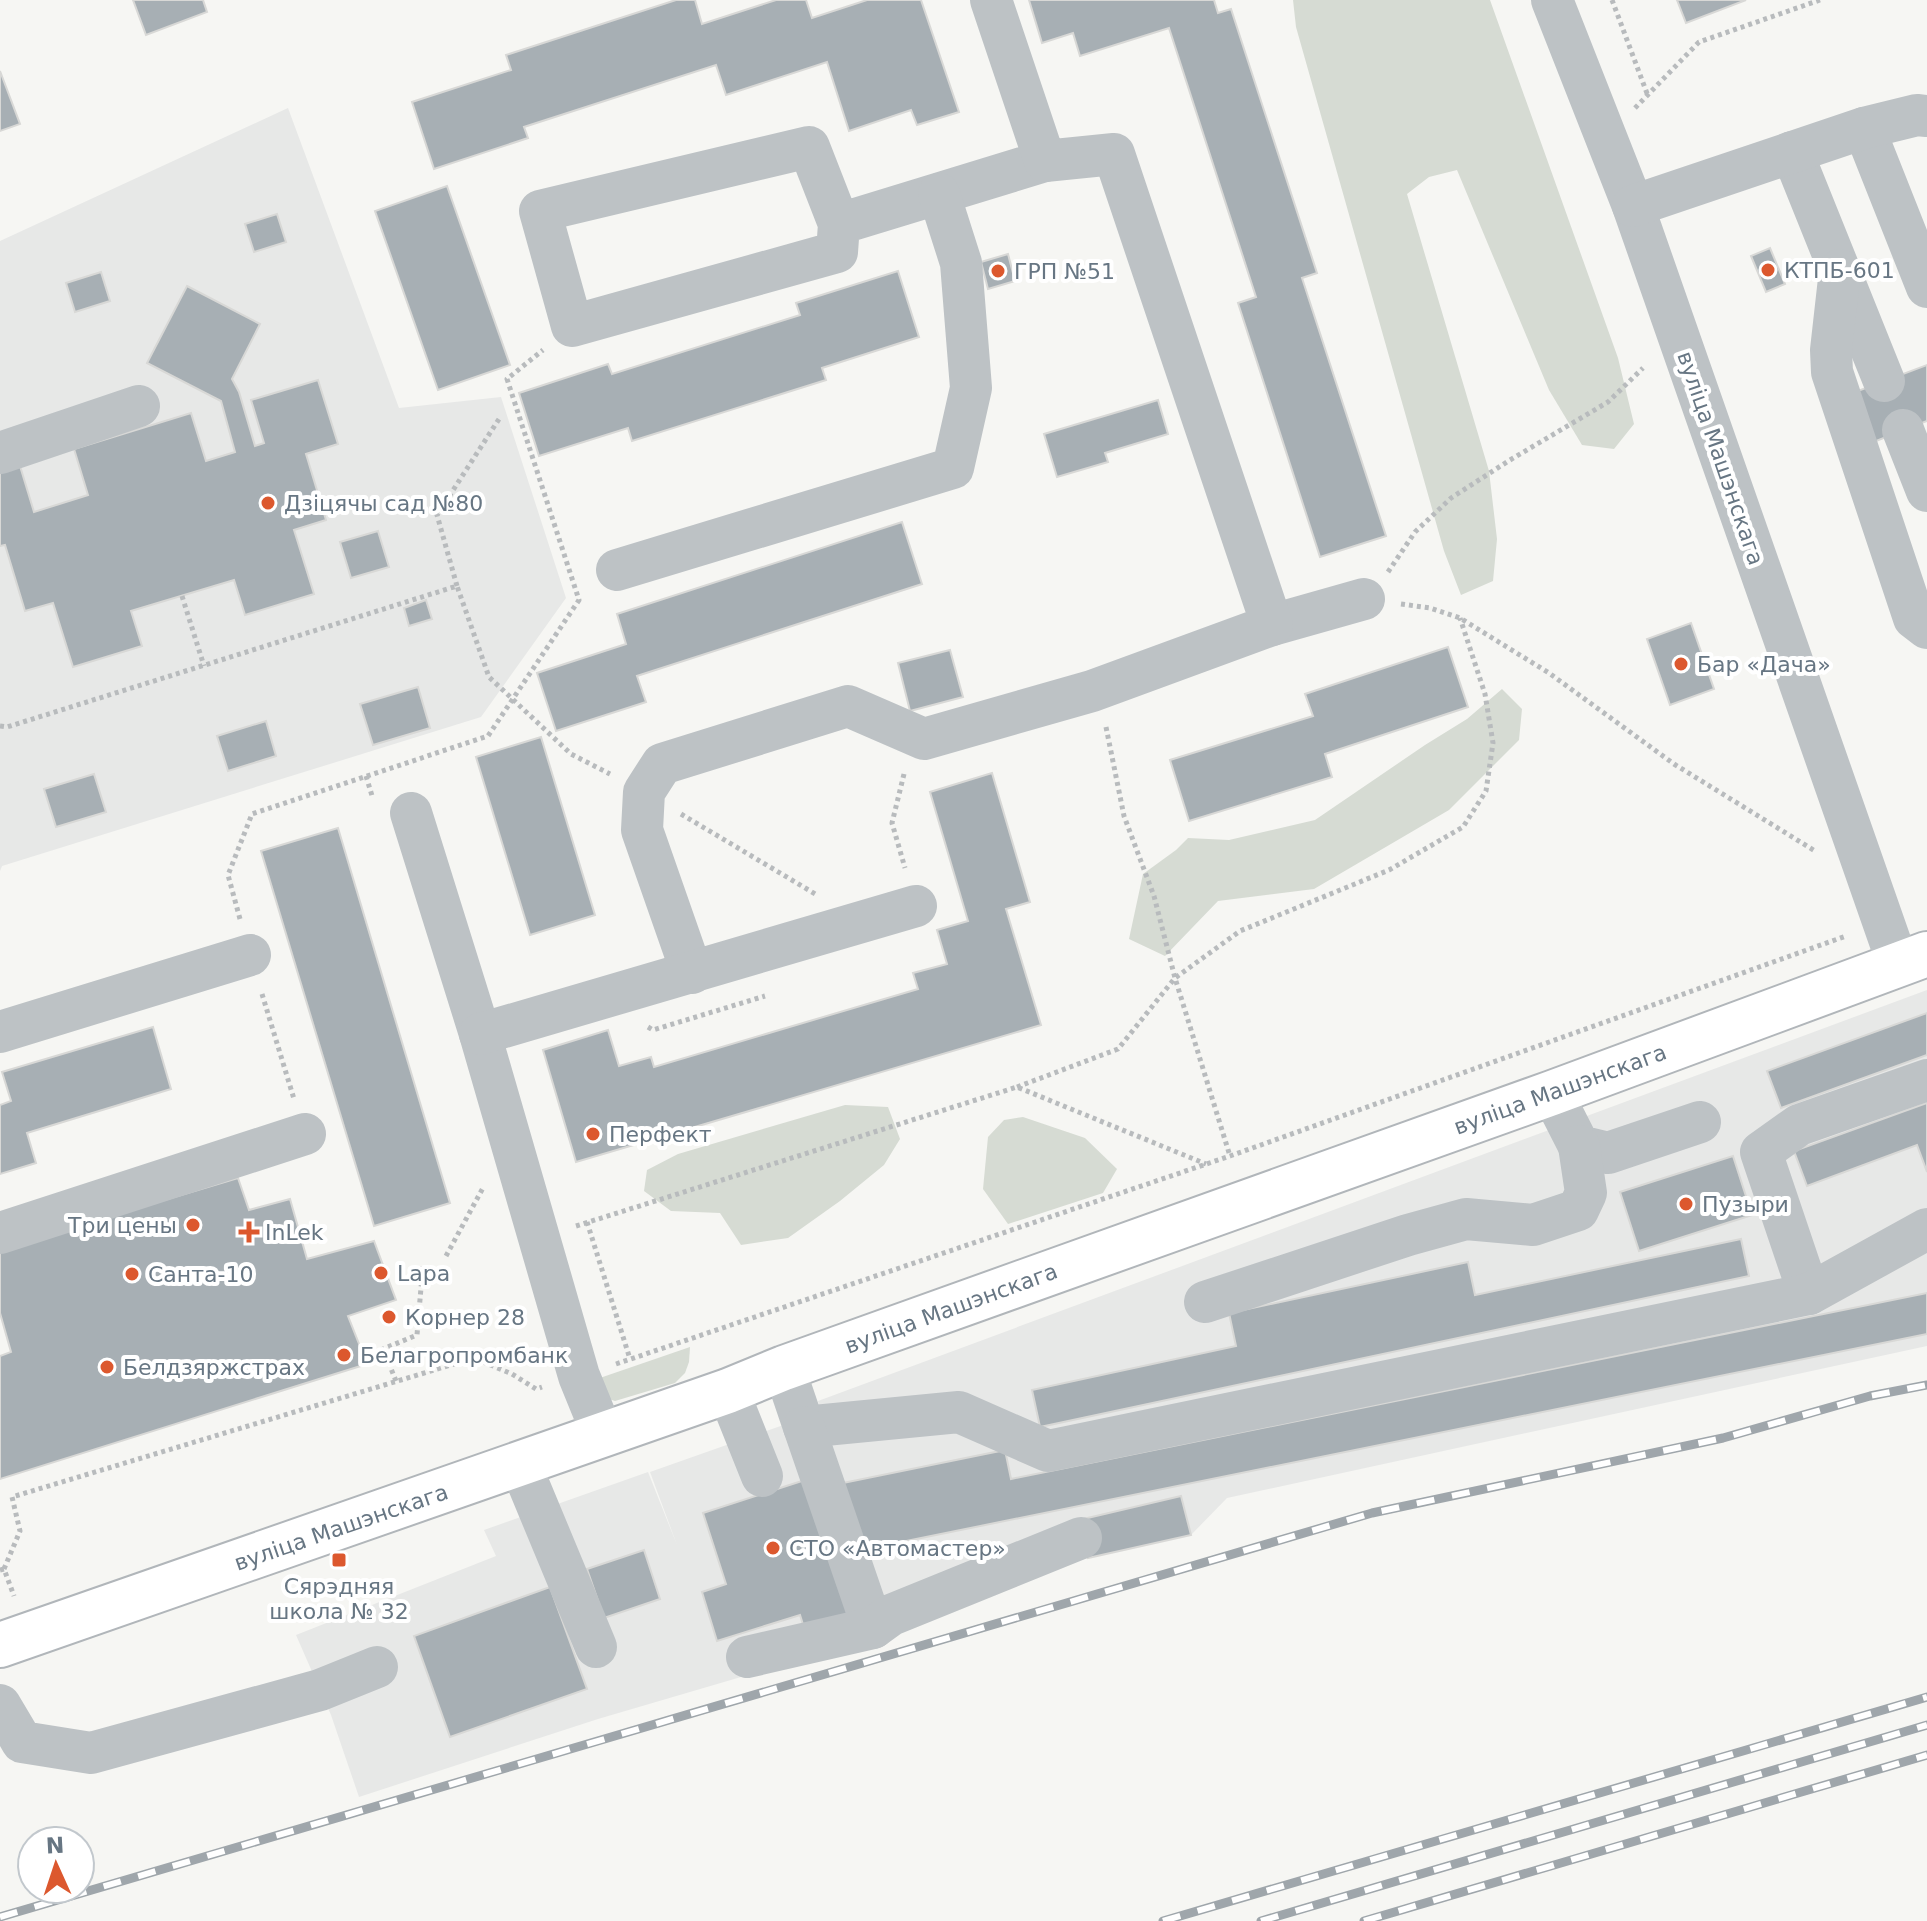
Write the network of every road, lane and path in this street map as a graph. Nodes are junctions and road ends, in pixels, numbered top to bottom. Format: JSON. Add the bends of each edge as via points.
{"nodes":[{"id":1,"x":991,"y":0,"type":"edge"},
{"id":2,"x":1552,"y":0,"type":"edge"},
{"id":3,"x":1612,"y":0,"type":"edge"},
{"id":4,"x":1820,"y":0,"type":"edge"},
{"id":5,"x":1648,"y":96,"type":"junction"},
{"id":6,"x":1927,"y":116,"type":"edge"},
{"id":7,"x":1864,"y":128,"type":"junction"},
{"id":8,"x":1604,"y":135,"type":"junction"},
{"id":9,"x":1792,"y":152,"type":"junction"},
{"id":10,"x":1045,"y":161,"type":"junction"},
{"id":11,"x":939,"y":194,"type":"junction"},
{"id":12,"x":1633,"y":206,"type":"junction"},
{"id":13,"x":839,"y":224,"type":"junction"},
{"id":14,"x":1840,"y":270,"type":"junction"},
{"id":15,"x":1927,"y":287,"type":"edge"},
{"id":16,"x":572,"y":326,"type":"junction"},
{"id":17,"x":1643,"y":368,"type":"dead end"},
{"id":18,"x":1884,"y":381,"type":"dead end"},
{"id":19,"x":139,"y":406,"type":"dead end"},
{"id":20,"x":499,"y":419,"type":"dead end"},
{"id":21,"x":1903,"y":430,"type":"dead end"},
{"id":22,"x":0,"y":453,"type":"edge"},
{"id":23,"x":1927,"y":491,"type":"edge"},
{"id":24,"x":617,"y":570,"type":"dead end"},
{"id":25,"x":457,"y":586,"type":"junction"},
{"id":26,"x":182,"y":596,"type":"dead end"},
{"id":27,"x":1364,"y":599,"type":"junction"},
{"id":28,"x":1460,"y":618,"type":"junction"},
{"id":29,"x":1272,"y":625,"type":"junction"},
{"id":30,"x":1927,"y":628,"type":"edge"},
{"id":31,"x":204,"y":666,"type":"junction"},
{"id":32,"x":1092,"y":691,"type":"junction"},
{"id":33,"x":514,"y":699,"type":"junction"},
{"id":34,"x":0,"y":726,"type":"edge"},
{"id":35,"x":644,"y":792,"type":"junction"},
{"id":36,"x":411,"y":813,"type":"dead end"},
{"id":37,"x":1817,"y":852,"type":"dead end"},
{"id":38,"x":916,"y":906,"type":"dead end"},
{"id":39,"x":862,"y":922,"type":"junction"},
{"id":40,"x":1847,"y":935,"type":"dead end"},
{"id":41,"x":250,"y":955,"type":"junction"},
{"id":42,"x":1913,"y":959,"type":"edge"},
{"id":43,"x":692,"y":973,"type":"junction"},
{"id":44,"x":1175,"y":978,"type":"junction"},
{"id":45,"x":0,"y":1032,"type":"edge"},
{"id":46,"x":480,"y":1034,"type":"junction"},
{"id":47,"x":1927,"y":1080,"type":"edge"},
{"id":48,"x":1017,"y":1087,"type":"junction"},
{"id":49,"x":1552,"y":1093,"type":"junction"},
{"id":50,"x":1700,"y":1122,"type":"dead end"},
{"id":51,"x":305,"y":1134,"type":"joint"},
{"id":52,"x":1579,"y":1146,"type":"junction"},
{"id":53,"x":1230,"y":1156,"type":"junction"},
{"id":54,"x":1207,"y":1164,"type":"junction"},
{"id":55,"x":587,"y":1222,"type":"junction"},
{"id":56,"x":1927,"y":1229,"type":"edge"},
{"id":57,"x":0,"y":1233,"type":"edge"},
{"id":58,"x":539,"y":1237,"type":"junction"},
{"id":59,"x":423,"y":1264,"type":"dead end"},
{"id":60,"x":1809,"y":1294,"type":"junction"},
{"id":61,"x":1205,"y":1302,"type":"dead end"},
{"id":62,"x":630,"y":1359,"type":"junction"},
{"id":63,"x":784,"y":1368,"type":"junction"},
{"id":64,"x":579,"y":1376,"type":"junction"},
{"id":65,"x":396,"y":1381,"type":"junction"},
{"id":66,"x":728,"y":1391,"type":"junction"},
{"id":67,"x":804,"y":1427,"type":"junction"},
{"id":68,"x":603,"y":1435,"type":"junction"},
{"id":69,"x":520,"y":1464,"type":"junction"},
{"id":70,"x":762,"y":1476,"type":"dead end"},
{"id":71,"x":1081,"y":1538,"type":"dead end"},
{"id":72,"x":2,"y":1569,"type":"edge"},
{"id":73,"x":9,"y":1627,"type":"edge"},
{"id":74,"x":873,"y":1628,"type":"junction"},
{"id":75,"x":596,"y":1647,"type":"dead end"},
{"id":76,"x":747,"y":1657,"type":"dead end"},
{"id":77,"x":377,"y":1667,"type":"dead end"},
{"id":78,"x":0,"y":1705,"type":"edge"}],
"edges":[{"from":1,"to":10,"type":"street"},
{"from":2,"to":8,"type":"street","name":"вуліца Машэнскага"},
{"from":3,"to":5,"type":"path"},
{"from":4,"to":5,"type":"path","via":[[1699,42]]},
{"from":5,"to":8,"type":"path"},
{"from":6,"to":7,"type":"street"},
{"from":7,"to":9,"type":"street"},
{"from":7,"to":15,"type":"street"},
{"from":8,"to":12,"type":"street","name":"вуліца Машэнскага"},
{"from":9,"to":12,"type":"street"},
{"from":9,"to":14,"type":"street"},
{"from":10,"to":11,"type":"street"},
{"from":10,"to":29,"type":"street","via":[[1114,154]]},
{"from":11,"to":13,"type":"street"},
{"from":11,"to":24,"type":"street","via":[[961,263],[971,388],[953,468]]},
{"from":12,"to":42,"type":"street","name":"вуліца Машэнскага"},
{"from":13,"to":16,"type":"street","via":[[837,252]]},
{"from":13,"to":16,"type":"street","via":[[809,147],[540,211]]},
{"from":14,"to":18,"type":"street"},
{"from":14,"to":30,"type":"street","via":[[1832,372],[1914,618]]},
{"from":16,"to":33,"type":"path","via":[[507,379],[579,600]]},
{"from":17,"to":27,"type":"path","via":[[1608,402],[1451,498],[1415,532]]},
{"from":19,"to":22,"type":"street"},
{"from":20,"to":25,"type":"path","via":[[437,515]]},
{"from":21,"to":23,"type":"street"},
{"from":25,"to":31,"type":"path"},
{"from":25,"to":33,"type":"path","via":[[489,677]]},
{"from":26,"to":31,"type":"path"},
{"from":27,"to":28,"type":"path"},
{"from":27,"to":29,"type":"street"},
{"from":28,"to":37,"type":"path","via":[[1549,673],[1674,764]]},
{"from":28,"to":44,"type":"path","via":[[1485,694],[1493,743],[1486,791],[1463,827],[1389,870],[1240,931]]},
{"from":29,"to":32,"type":"street"},
{"from":31,"to":34,"type":"path"},
{"from":32,"to":35,"type":"street","via":[[924,739],[848,706],[662,764]]},
{"from":32,"to":44,"type":"path","via":[[1108,731],[1124,816],[1154,896]]},
{"from":33,"to":35,"type":"path","via":[[571,754]]},
{"from":33,"to":41,"type":"path","via":[[488,736],[252,814],[228,875]]},
{"from":35,"to":39,"type":"path"},
{"from":35,"to":43,"type":"street","via":[[642,830]]},
{"from":36,"to":46,"type":"street"},
{"from":38,"to":39,"type":"street"},
{"from":39,"to":43,"type":"street"},
{"from":40,"to":53,"type":"path"},
{"from":41,"to":45,"type":"street"},
{"from":41,"to":51,"type":"path"},
{"from":42,"to":49,"type":"main road","name":"вуліца Машэнскага"},
{"from":43,"to":46,"type":"street"},
{"from":44,"to":48,"type":"path","via":[[1118,1049]]},
{"from":44,"to":53,"type":"path"},
{"from":46,"to":58,"type":"street"},
{"from":47,"to":60,"type":"street","via":[[1799,1125],[1761,1152]]},
{"from":48,"to":54,"type":"path"},
{"from":48,"to":55,"type":"path"},
{"from":49,"to":52,"type":"street"},
{"from":49,"to":63,"type":"main road","name":"вуліца Машэнскага"},
{"from":50,"to":52,"type":"street","via":[[1608,1153]]},
{"from":51,"to":57,"type":"street"},
{"from":52,"to":61,"type":"street","via":[[1586,1193],[1578,1210],[1533,1225],[1466,1219]]},
{"from":53,"to":54,"type":"path"},
{"from":54,"to":62,"type":"path"},
{"from":55,"to":58,"type":"path"},
{"from":55,"to":62,"type":"path"},
{"from":56,"to":60,"type":"street"},
{"from":58,"to":64,"type":"street"},
{"from":59,"to":65,"type":"path","via":[[417,1335],[383,1349]]},
{"from":60,"to":67,"type":"street","via":[[1048,1451],[959,1412]]},
{"from":62,"to":64,"type":"path"},
{"from":63,"to":66,"type":"main road","name":"вуліца Машэнскага"},
{"from":63,"to":67,"type":"street"},
{"from":64,"to":65,"type":"path","via":[[536,1389],[474,1358]]},
{"from":64,"to":68,"type":"street"},
{"from":65,"to":72,"type":"path","via":[[12,1497],[20,1531]]},
{"from":66,"to":68,"type":"main road","name":"вуліца Машэнскага"},
{"from":66,"to":70,"type":"street"},
{"from":67,"to":74,"type":"street"},
{"from":68,"to":69,"type":"main road","name":"вуліца Машэнскага"},
{"from":69,"to":73,"type":"main road","name":"вуліца Машэнскага"},
{"from":69,"to":75,"type":"street"},
{"from":71,"to":74,"type":"street","via":[[891,1615]]},
{"from":72,"to":73,"type":"path"},
{"from":74,"to":76,"type":"street"},
{"from":77,"to":78,"type":"street","via":[[320,1690],[91,1753],[22,1742]]}]}
